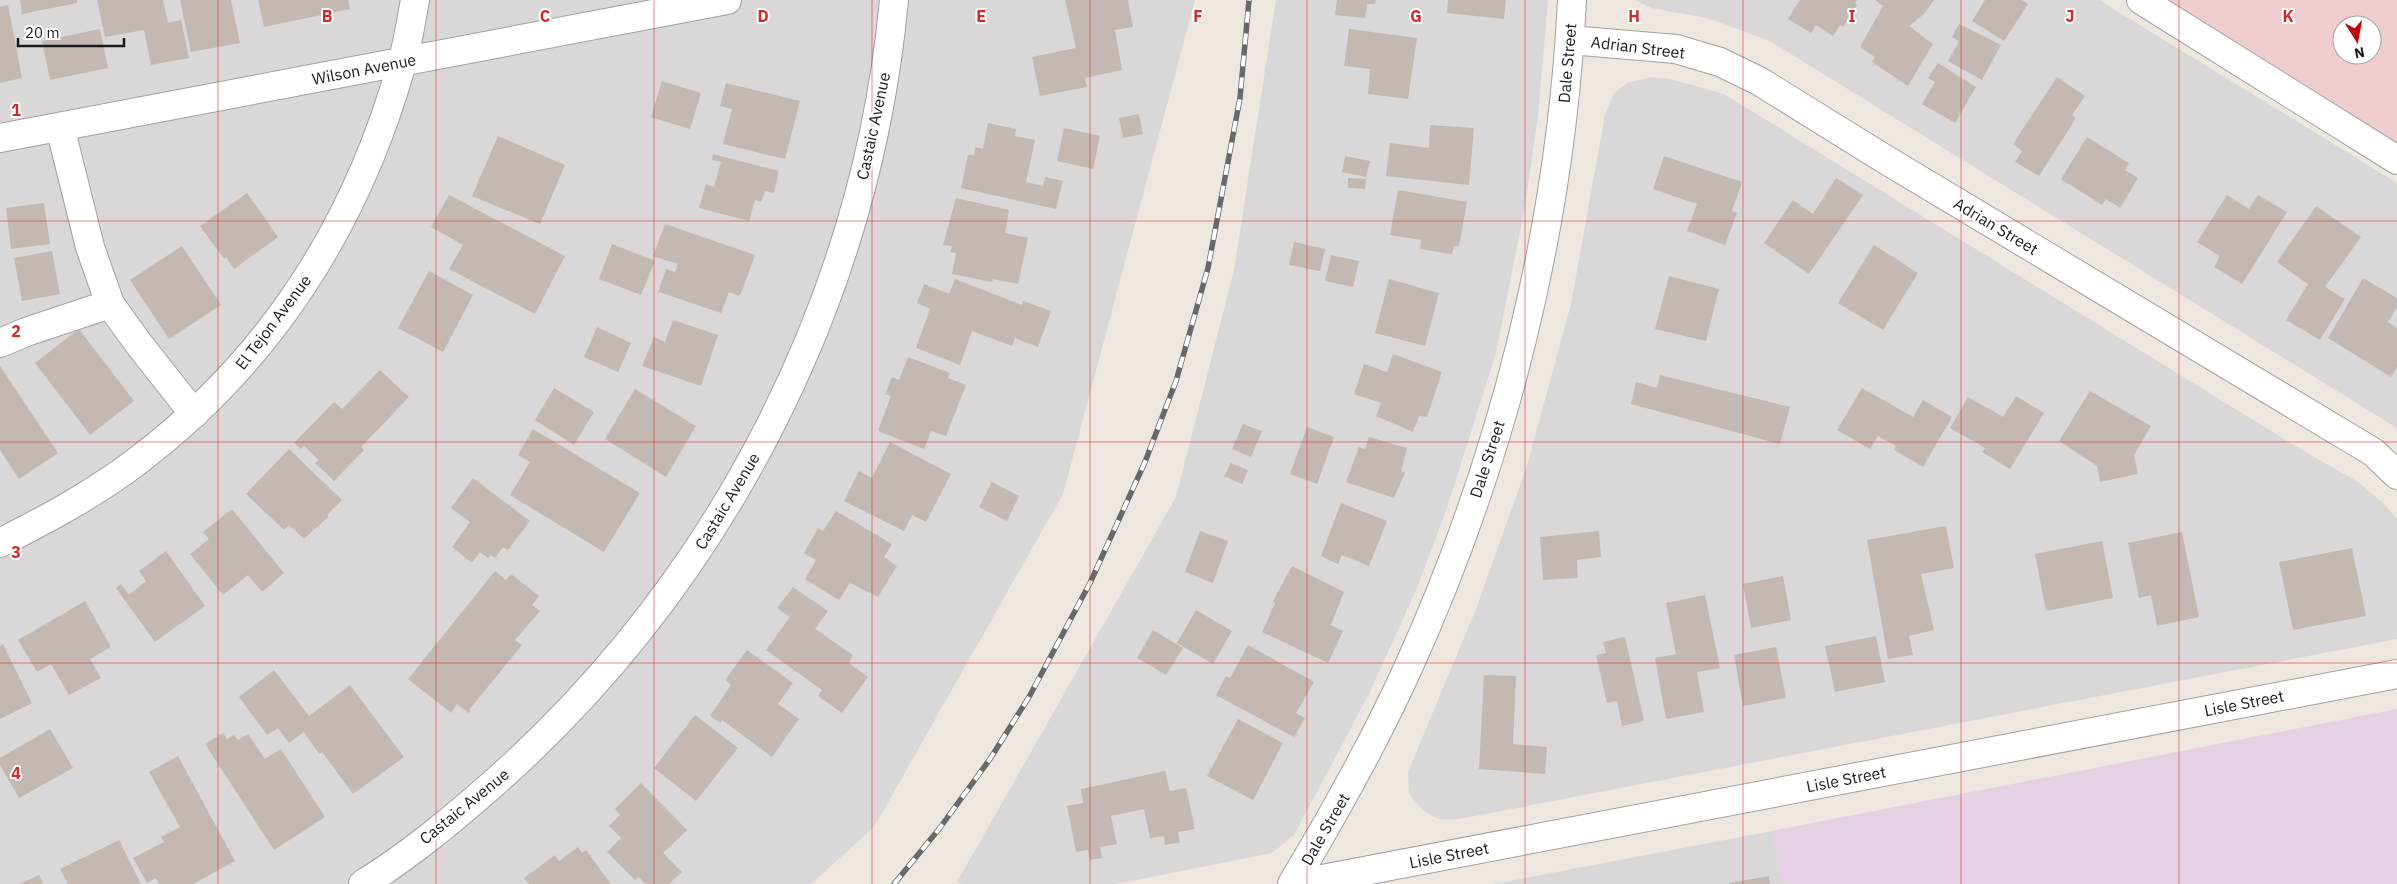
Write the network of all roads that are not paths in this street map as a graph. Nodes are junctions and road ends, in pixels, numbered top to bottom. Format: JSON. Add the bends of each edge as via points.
{"nodes":[{"id":1,"x":415,"y":0,"type":"edge"},
{"id":2,"x":728,"y":0,"type":"edge"},
{"id":3,"x":894,"y":0,"type":"edge"},
{"id":4,"x":1572,"y":0,"type":"edge"},
{"id":5,"x":2141,"y":0,"type":"edge"},
{"id":6,"x":1570,"y":40,"type":"junction"},
{"id":7,"x":403,"y":62,"type":"junction"},
{"id":8,"x":60,"y":127,"type":"junction"},
{"id":9,"x":0,"y":138,"type":"edge"},
{"id":10,"x":2397,"y":160,"type":"edge"},
{"id":11,"x":110,"y":304,"type":"junction"},
{"id":12,"x":0,"y":343,"type":"edge"},
{"id":13,"x":194,"y":414,"type":"junction"},
{"id":14,"x":2397,"y":475,"type":"edge"},
{"id":15,"x":0,"y":543,"type":"edge"},
{"id":16,"x":2397,"y":674,"type":"edge"},
{"id":17,"x":363,"y":884,"type":"edge"},
{"id":18,"x":1294,"y":884,"type":"edge"}],
"edges":[{"from":1,"to":7,"type":"street","name":"El Tejon Avenue"},
{"from":2,"to":7,"type":"street","name":"Wilson Avenue"},
{"from":3,"to":17,"type":"street","name":"Castaic Avenue","via":[[874,134],[848,234],[813,333],[780,409],[730,501],[672,588],[608,670],[536,746],[458,815]]},
{"from":4,"to":6,"type":"street","name":"Dale Street"},
{"from":5,"to":10,"type":"street"},
{"from":6,"to":14,"type":"street","name":"Adrian Street","via":[[1676,49],[1720,62],[1759,81],[2373,452]]},
{"from":6,"to":18,"type":"street","name":"Dale Street","via":[[1556,169],[1532,298],[1500,424],[1458,548],[1408,668],[1350,786]]},
{"from":7,"to":8,"type":"street","name":"Wilson Avenue"},
{"from":7,"to":13,"type":"street","name":"El Tejon Avenue","via":[[371,157],[330,242],[300,290],[247,360]]},
{"from":8,"to":9,"type":"street","name":"Wilson Avenue"},
{"from":8,"to":11,"type":"street","via":[[90,247]]},
{"from":11,"to":12,"type":"street"},
{"from":11,"to":13,"type":"street"},
{"from":13,"to":15,"type":"street","name":"El Tejon Avenue","via":[[136,462],[74,504]]},
{"from":16,"to":18,"type":"street","name":"Lisle Street"}]}
